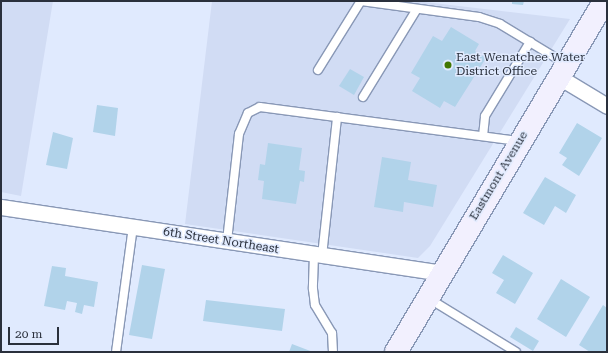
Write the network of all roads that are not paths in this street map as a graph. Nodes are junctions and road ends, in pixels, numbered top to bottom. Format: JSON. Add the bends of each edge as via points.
{"nodes":[{"id":1,"x":604,"y":1,"type":"edge"},
{"id":2,"x":417,"y":9,"type":"junction"},
{"id":3,"x":530,"y":42,"type":"junction"},
{"id":4,"x":318,"y":70,"type":"dead end"},
{"id":5,"x":563,"y":70,"type":"junction"},
{"id":6,"x":363,"y":97,"type":"dead end"},
{"id":7,"x":607,"y":106,"type":"edge"},
{"id":8,"x":337,"y":117,"type":"junction"},
{"id":9,"x":483,"y":136,"type":"junction"},
{"id":10,"x":521,"y":141,"type":"junction"},
{"id":11,"x":1,"y":207,"type":"edge"},
{"id":12,"x":132,"y":227,"type":"junction"},
{"id":13,"x":227,"y":242,"type":"junction"},
{"id":14,"x":318,"y":255,"type":"junction"},
{"id":15,"x":442,"y":273,"type":"junction"},
{"id":16,"x":427,"y":298,"type":"junction"},
{"id":17,"x":116,"y":352,"type":"edge"},
{"id":18,"x":333,"y":352,"type":"edge"},
{"id":19,"x":396,"y":352,"type":"edge"},
{"id":20,"x":516,"y":352,"type":"edge"}],
"edges":[{"from":1,"to":5,"type":"main road","name":"Eastmont Avenue"},
{"from":2,"to":3,"type":"lane","via":[[479,17],[500,24]]},
{"from":2,"to":4,"type":"lane","via":[[361,2]]},
{"from":2,"to":6,"type":"lane"},
{"from":3,"to":5,"type":"lane"},
{"from":3,"to":9,"type":"lane","via":[[485,116]]},
{"from":5,"to":7,"type":"street"},
{"from":5,"to":10,"type":"main road","name":"Eastmont Avenue"},
{"from":8,"to":9,"type":"lane"},
{"from":8,"to":13,"type":"lane","via":[[260,106],[248,113],[239,134]]},
{"from":8,"to":14,"type":"lane"},
{"from":9,"to":10,"type":"lane"},
{"from":10,"to":15,"type":"main road","name":"Eastmont Avenue"},
{"from":11,"to":12,"type":"street","name":"6th Street Northeast"},
{"from":12,"to":13,"type":"street","name":"6th Street Northeast"},
{"from":12,"to":17,"type":"lane"},
{"from":13,"to":14,"type":"street","name":"6th Street Northeast"},
{"from":14,"to":15,"type":"street","name":"6th Street Northeast"},
{"from":14,"to":18,"type":"lane","via":[[313,289],[315,305],[332,333]]},
{"from":15,"to":16,"type":"main road","name":"Eastmont Avenue"},
{"from":16,"to":19,"type":"main road","name":"Eastmont Avenue"},
{"from":16,"to":20,"type":"lane"}]}
